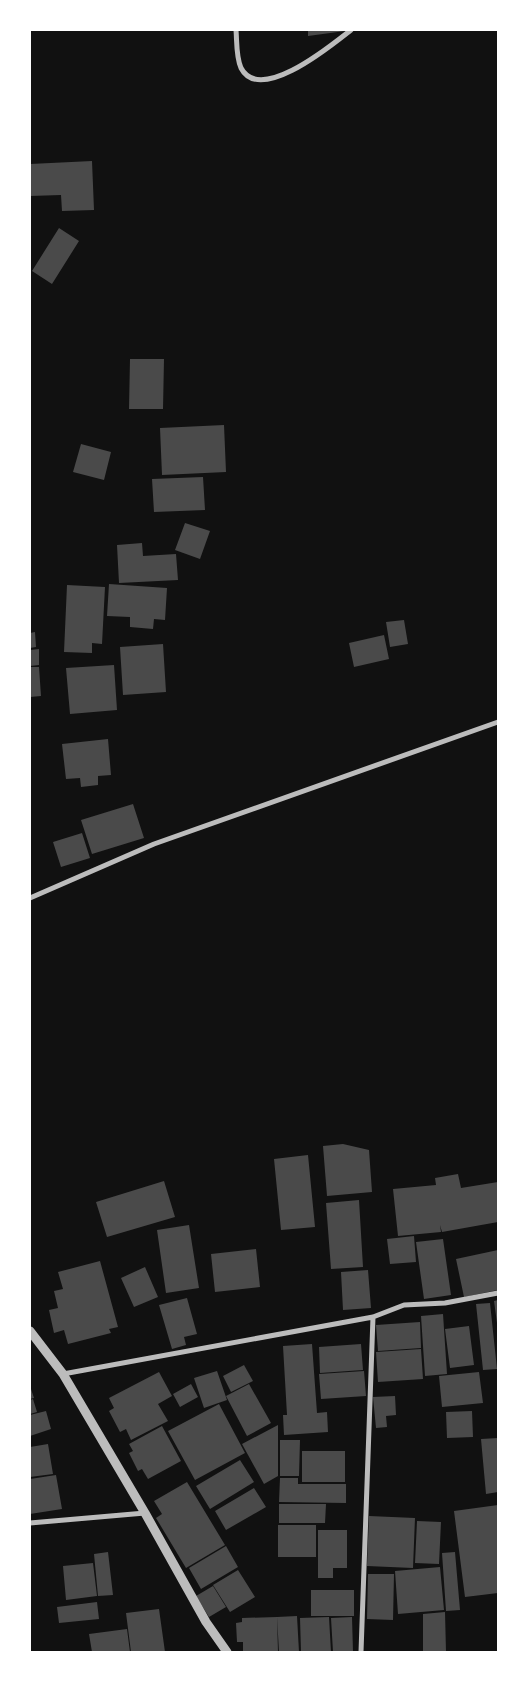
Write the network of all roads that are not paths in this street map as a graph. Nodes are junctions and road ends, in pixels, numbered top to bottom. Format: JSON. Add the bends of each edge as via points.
{"nodes":[{"id":1,"x":236,"y":30,"type":"edge"},
{"id":2,"x":351,"y":30,"type":"edge"},
{"id":3,"x":498,"y":722,"type":"edge"},
{"id":4,"x":30,"y":898,"type":"edge"},
{"id":5,"x":498,"y":1293,"type":"edge"},
{"id":6,"x":373,"y":1317,"type":"junction"},
{"id":7,"x":30,"y":1331,"type":"edge"},
{"id":8,"x":63,"y":1374,"type":"junction"},
{"id":9,"x":145,"y":1513,"type":"junction"},
{"id":10,"x":30,"y":1523,"type":"edge"},
{"id":11,"x":227,"y":1652,"type":"edge"},
{"id":12,"x":361,"y":1652,"type":"edge"}],
"edges":[{"from":1,"to":2,"type":"street","via":[[242,70],[249,76],[264,80],[284,75]]},
{"from":3,"to":4,"type":"street","via":[[154,844]]},
{"from":5,"to":6,"type":"street","via":[[445,1303],[404,1305]]},
{"from":6,"to":8,"type":"street"},
{"from":6,"to":12,"type":"street"},
{"from":7,"to":8,"type":"street"},
{"from":8,"to":9,"type":"street"},
{"from":9,"to":10,"type":"street"},
{"from":9,"to":11,"type":"street","via":[[206,1622]]}]}
